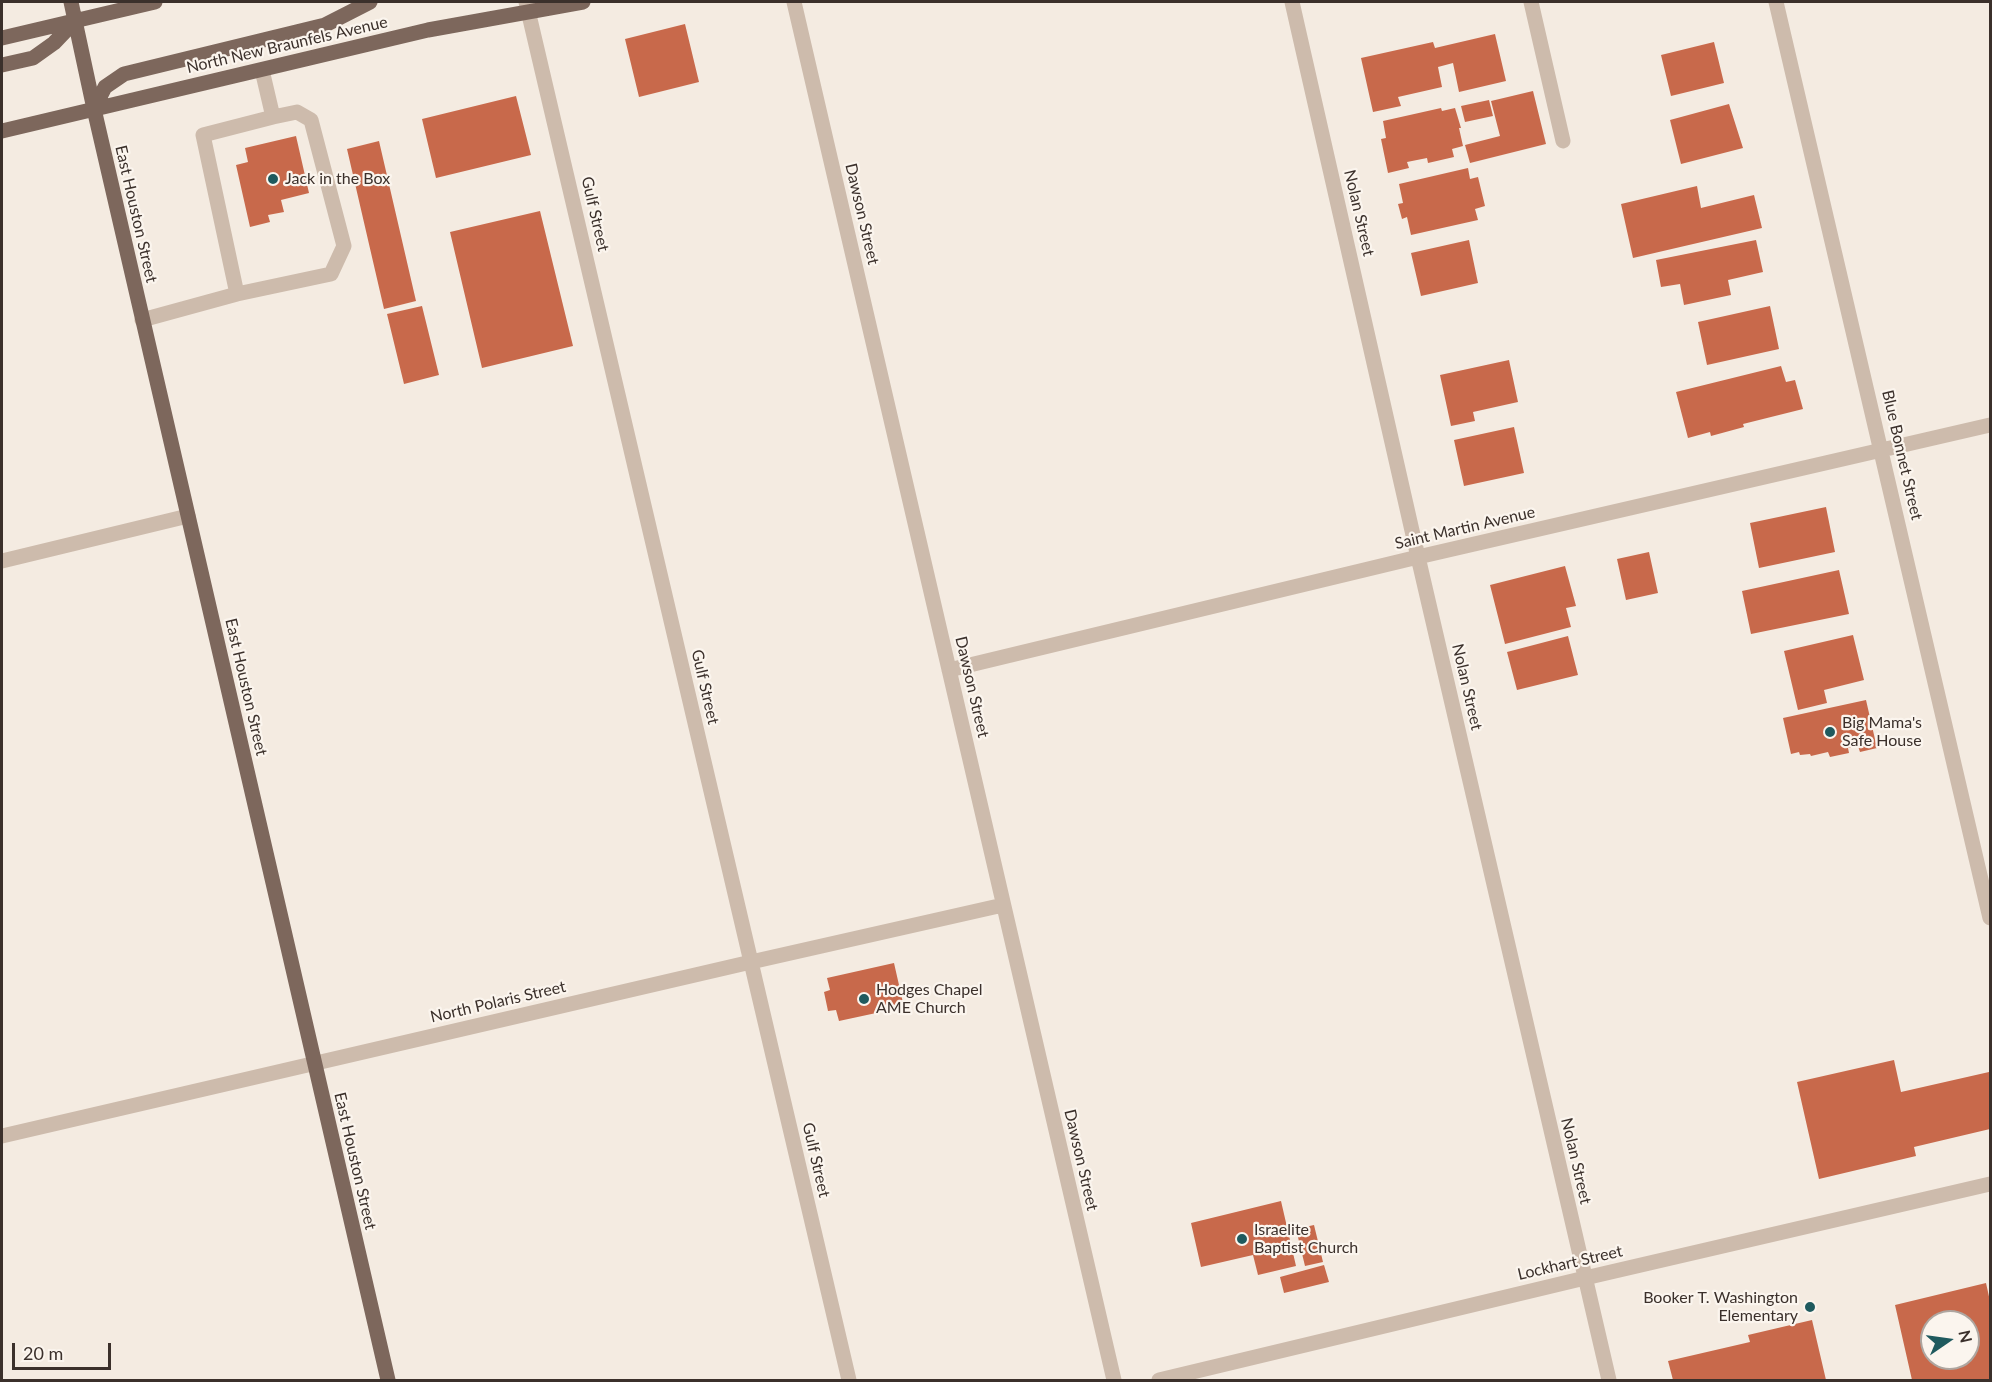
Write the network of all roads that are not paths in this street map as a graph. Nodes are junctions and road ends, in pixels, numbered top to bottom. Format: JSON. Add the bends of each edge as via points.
{"nodes":[{"id":1,"x":71,"y":2,"type":"edge"},
{"id":2,"x":154,"y":2,"type":"edge"},
{"id":3,"x":370,"y":2,"type":"edge"},
{"id":4,"x":583,"y":2,"type":"edge"},
{"id":5,"x":794,"y":2,"type":"edge"},
{"id":6,"x":1292,"y":2,"type":"edge"},
{"id":7,"x":1531,"y":2,"type":"edge"},
{"id":8,"x":1776,"y":2,"type":"edge"},
{"id":9,"x":528,"y":7,"type":"edge"},
{"id":10,"x":75,"y":21,"type":"junction"},
{"id":11,"x":2,"y":38,"type":"edge"},
{"id":12,"x":2,"y":65,"type":"edge"},
{"id":13,"x":262,"y":70,"type":"junction"},
{"id":14,"x":94,"y":109,"type":"junction"},
{"id":15,"x":273,"y":117,"type":"junction"},
{"id":16,"x":2,"y":131,"type":"edge"},
{"id":17,"x":1563,"y":141,"type":"dead end"},
{"id":18,"x":237,"y":294,"type":"junction"},
{"id":19,"x":142,"y":320,"type":"junction"},
{"id":20,"x":1990,"y":425,"type":"edge"},
{"id":21,"x":1882,"y":451,"type":"junction"},
{"id":22,"x":188,"y":516,"type":"junction"},
{"id":23,"x":1418,"y":557,"type":"junction"},
{"id":24,"x":2,"y":561,"type":"edge"},
{"id":25,"x":949,"y":670,"type":"junction"},
{"id":26,"x":1003,"y":905,"type":"junction"},
{"id":27,"x":1990,"y":918,"type":"edge"},
{"id":28,"x":751,"y":962,"type":"junction"},
{"id":29,"x":314,"y":1063,"type":"junction"},
{"id":30,"x":2,"y":1136,"type":"edge"},
{"id":31,"x":1990,"y":1184,"type":"edge"},
{"id":32,"x":1585,"y":1278,"type":"junction"},
{"id":33,"x":388,"y":1380,"type":"edge"},
{"id":34,"x":849,"y":1380,"type":"edge"},
{"id":35,"x":1114,"y":1380,"type":"edge"},
{"id":36,"x":1159,"y":1380,"type":"edge"},
{"id":37,"x":1609,"y":1380,"type":"edge"}],
"edges":[{"from":1,"to":10,"type":"main road","name":"East Houston Street"},
{"from":2,"to":10,"type":"main road"},
{"from":3,"to":14,"type":"main road","via":[[325,25],[124,74],[105,87]]},
{"from":4,"to":9,"type":"main road","name":"North New Braunfels Avenue"},
{"from":5,"to":25,"type":"street","name":"Dawson Street"},
{"from":6,"to":23,"type":"street","name":"Nolan Street"},
{"from":7,"to":17,"type":"street"},
{"from":8,"to":21,"type":"street","name":"Blue Bonnet Street"},
{"from":9,"to":13,"type":"main road","name":"North New Braunfels Avenue"},
{"from":9,"to":28,"type":"street","name":"Gulf Street"},
{"from":10,"to":11,"type":"main road"},
{"from":10,"to":12,"type":"main road","via":[[33,58]]},
{"from":10,"to":14,"type":"main road","name":"East Houston Street"},
{"from":13,"to":14,"type":"main road","name":"North New Braunfels Avenue"},
{"from":13,"to":15,"type":"street"},
{"from":14,"to":16,"type":"main road","name":"North New Braunfels Avenue"},
{"from":14,"to":19,"type":"main road","name":"East Houston Street"},
{"from":15,"to":18,"type":"street","via":[[203,135]]},
{"from":15,"to":18,"type":"street","via":[[297,111],[311,120],[344,246],[331,274]]},
{"from":18,"to":19,"type":"street"},
{"from":19,"to":22,"type":"main road","name":"East Houston Street"},
{"from":20,"to":21,"type":"street","name":"Saint Martin Avenue"},
{"from":21,"to":23,"type":"street","name":"Saint Martin Avenue"},
{"from":21,"to":27,"type":"street","name":"Blue Bonnet Street"},
{"from":22,"to":24,"type":"street"},
{"from":22,"to":29,"type":"main road","name":"East Houston Street"},
{"from":23,"to":25,"type":"street","name":"Saint Martin Avenue"},
{"from":23,"to":32,"type":"street","name":"Nolan Street"},
{"from":25,"to":26,"type":"street","name":"Dawson Street"},
{"from":26,"to":28,"type":"street","name":"North Polaris Street"},
{"from":26,"to":35,"type":"street","name":"Dawson Street"},
{"from":28,"to":29,"type":"street","name":"North Polaris Street"},
{"from":28,"to":34,"type":"street","name":"Gulf Street"},
{"from":29,"to":30,"type":"street","name":"North Polaris Street"},
{"from":29,"to":33,"type":"main road","name":"East Houston Street"},
{"from":31,"to":32,"type":"street","name":"Lockhart Street"},
{"from":32,"to":36,"type":"street","name":"Lockhart Street"},
{"from":32,"to":37,"type":"street","name":"Nolan Street"}]}
